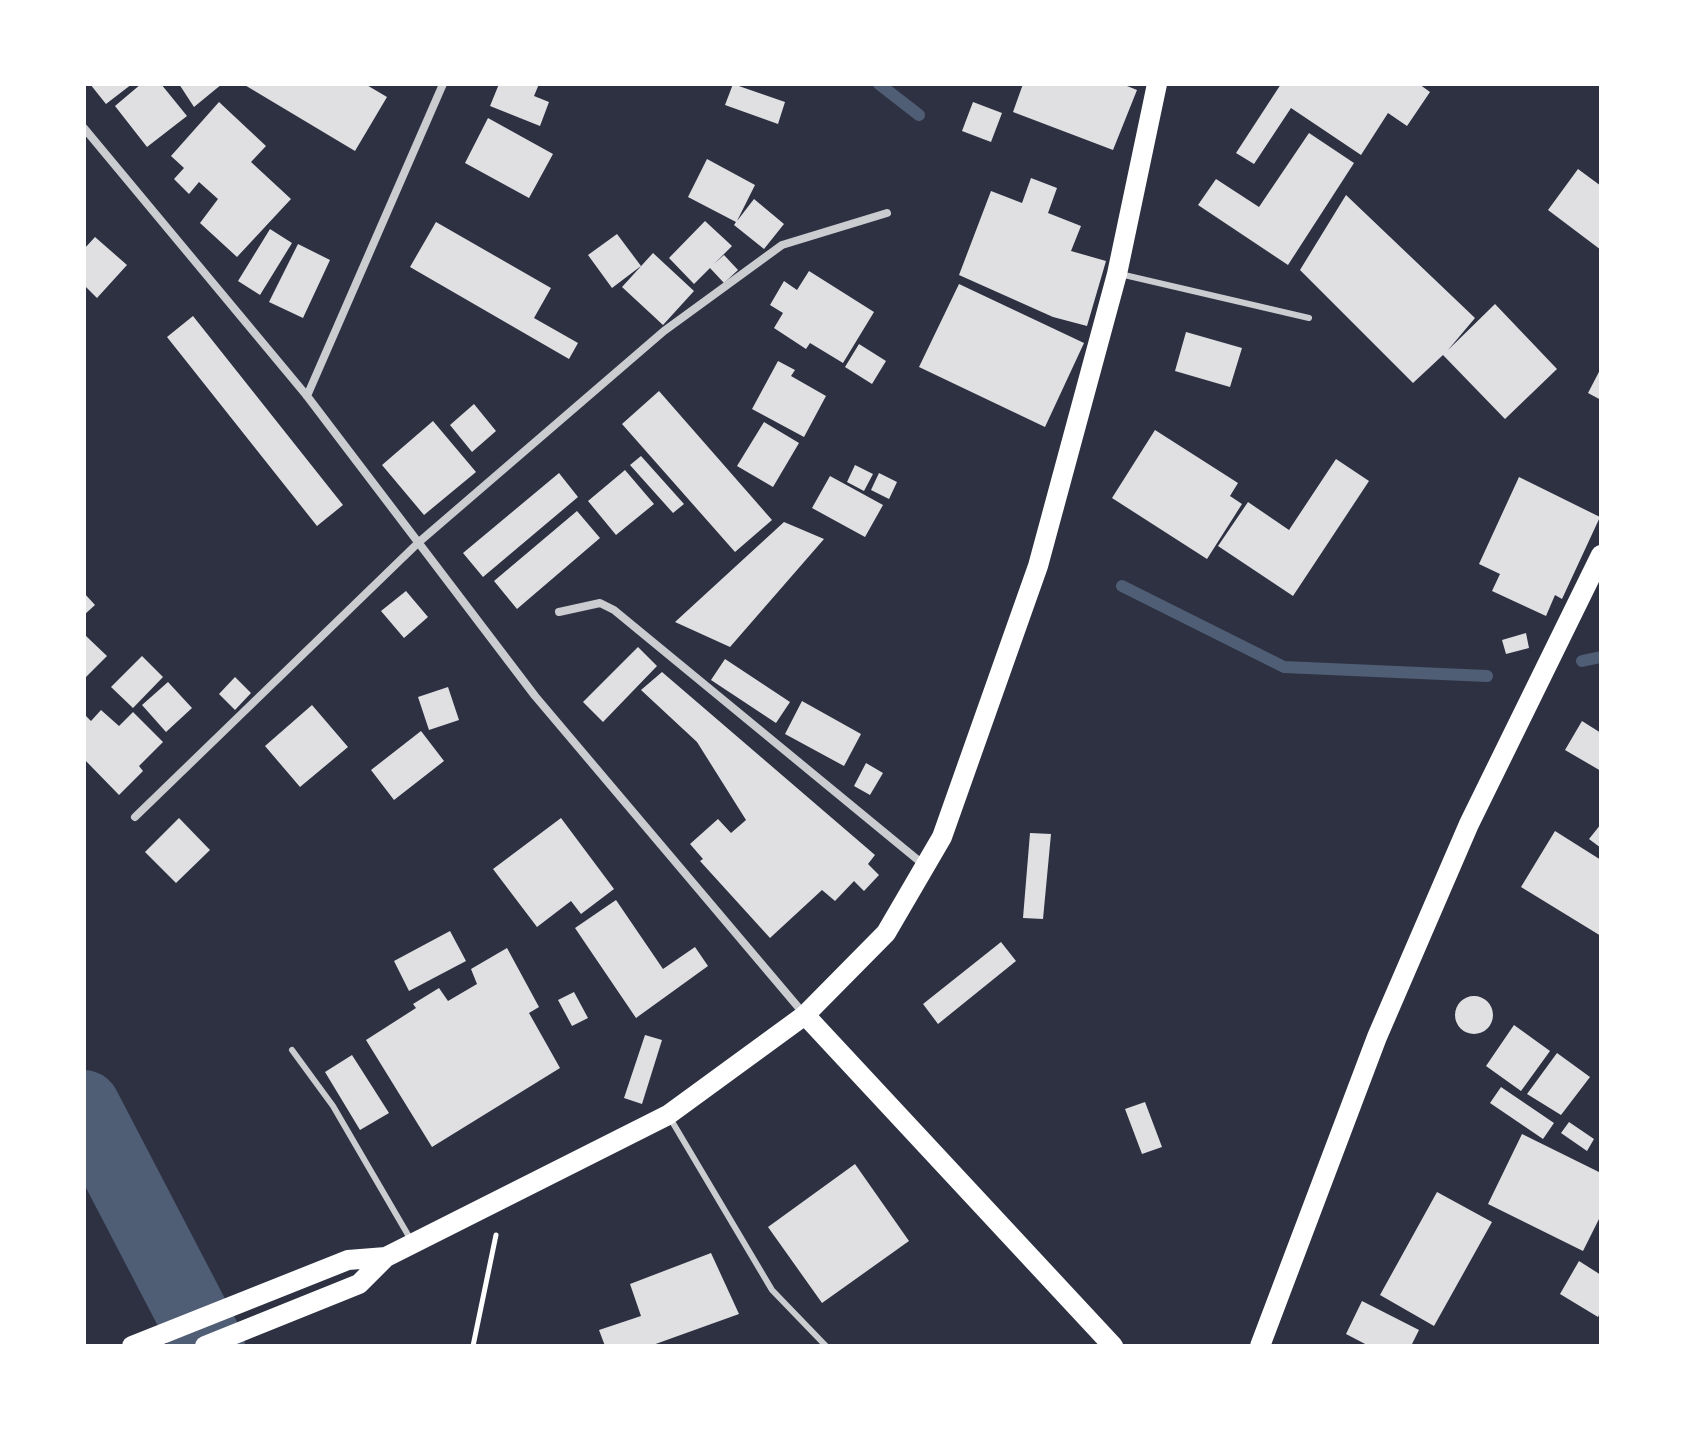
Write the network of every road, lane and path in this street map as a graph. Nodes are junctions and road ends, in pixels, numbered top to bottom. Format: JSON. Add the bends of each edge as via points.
{"nodes":[{"id":1,"x":443,"y":84,"type":"edge"},
{"id":2,"x":1157,"y":84,"type":"edge"},
{"id":3,"x":84,"y":128,"type":"edge"},
{"id":4,"x":887,"y":213,"type":"dead end"},
{"id":5,"x":1117,"y":274,"type":"junction"},
{"id":6,"x":1309,"y":318,"type":"dead end"},
{"id":7,"x":307,"y":396,"type":"junction"},
{"id":8,"x":419,"y":542,"type":"junction"},
{"id":9,"x":1601,"y":555,"type":"edge"},
{"id":10,"x":559,"y":612,"type":"dead end"},
{"id":11,"x":135,"y":817,"type":"dead end"},
{"id":12,"x":927,"y":867,"type":"junction"},
{"id":13,"x":805,"y":1015,"type":"junction"},
{"id":14,"x":292,"y":1050,"type":"dead end"},
{"id":15,"x":668,"y":1115,"type":"junction"},
{"id":16,"x":504,"y":1195,"type":"junction"},
{"id":17,"x":413,"y":1243,"type":"junction"},
{"id":18,"x":386,"y":1257,"type":"junction"},
{"id":19,"x":132,"y":1346,"type":"edge"},
{"id":20,"x":205,"y":1346,"type":"edge"},
{"id":21,"x":473,"y":1346,"type":"edge"},
{"id":22,"x":826,"y":1346,"type":"edge"},
{"id":23,"x":1113,"y":1346,"type":"edge"},
{"id":24,"x":1260,"y":1346,"type":"edge"}],
"edges":[{"from":1,"to":7,"type":"street"},
{"from":2,"to":5,"type":"main road"},
{"from":3,"to":7,"type":"street"},
{"from":4,"to":8,"type":"street","via":[[782,245],[664,331]]},
{"from":5,"to":6,"type":"lane"},
{"from":5,"to":12,"type":"main road","via":[[1034,579],[992,704]]},
{"from":7,"to":8,"type":"street"},
{"from":8,"to":11,"type":"street"},
{"from":8,"to":13,"type":"street","via":[[535,696]]},
{"from":9,"to":24,"type":"main road","via":[[1469,824],[1389,1008]]},
{"from":10,"to":12,"type":"street","via":[[600,603],[614,610]]},
{"from":12,"to":13,"type":"main road","via":[[886,933]]},
{"from":13,"to":15,"type":"main road"},
{"from":13,"to":23,"type":"main road"},
{"from":14,"to":17,"type":"lane","via":[[333,1106]]},
{"from":15,"to":16,"type":"main road"},
{"from":15,"to":22,"type":"lane","via":[[772,1290]]},
{"from":16,"to":17,"type":"main road"},
{"from":16,"to":21,"type":"path"},
{"from":17,"to":18,"type":"main road"},
{"from":18,"to":19,"type":"main road","via":[[348,1260]]},
{"from":18,"to":20,"type":"main road","via":[[359,1284]]}]}
